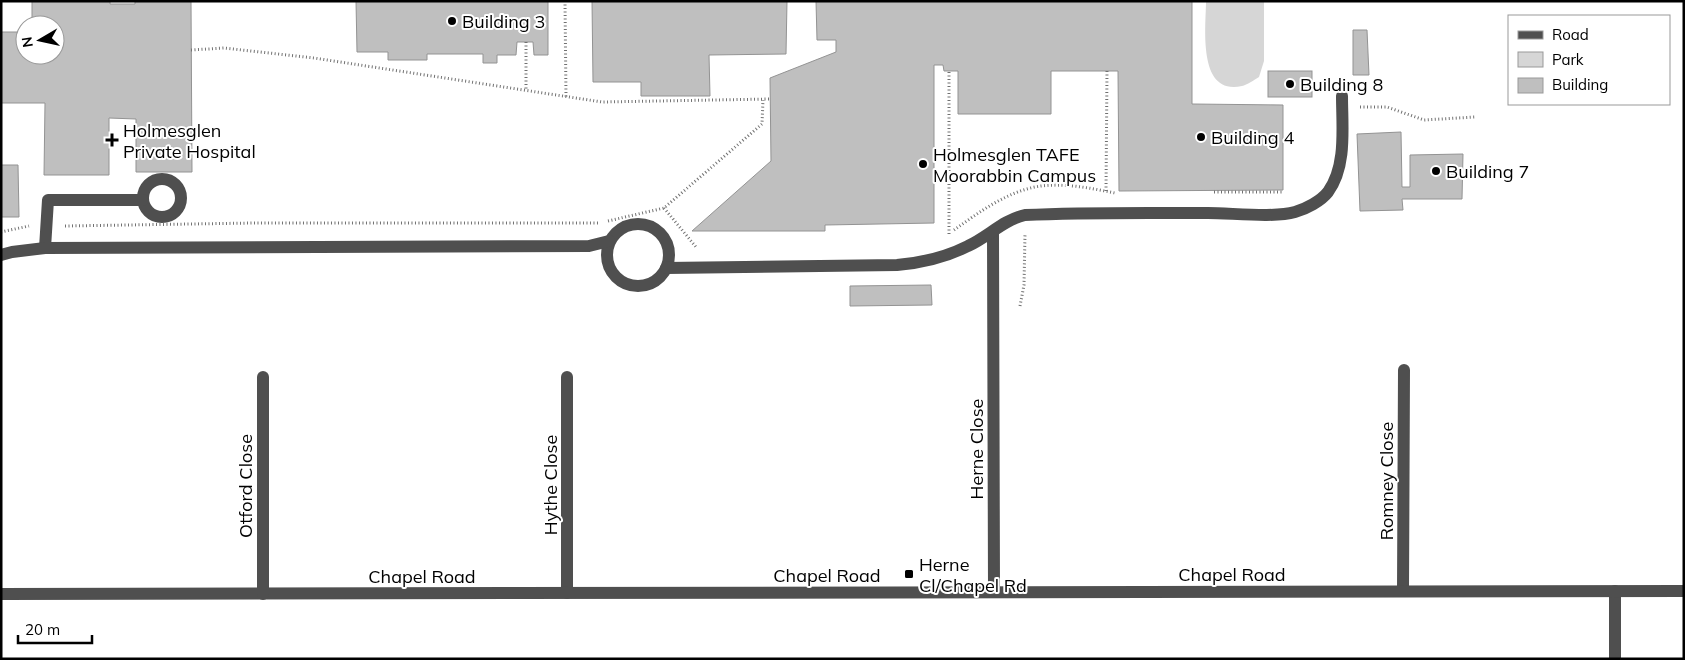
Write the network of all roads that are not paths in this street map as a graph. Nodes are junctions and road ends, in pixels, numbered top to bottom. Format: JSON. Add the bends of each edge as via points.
{"nodes":[{"id":1,"x":1342,"y":102,"type":"road end"},
{"id":2,"x":143,"y":200,"type":"dead end"},
{"id":3,"x":994,"y":232,"type":"junction"},
{"id":4,"x":609,"y":241,"type":"junction"},
{"id":5,"x":45,"y":248,"type":"junction"},
{"id":6,"x":1,"y":255,"type":"edge"},
{"id":7,"x":666,"y":268,"type":"junction"},
{"id":8,"x":1404,"y":370,"type":"dead end"},
{"id":9,"x":263,"y":377,"type":"dead end"},
{"id":10,"x":567,"y":377,"type":"dead end"},
{"id":11,"x":1403,"y":591,"type":"junction"},
{"id":12,"x":1615,"y":591,"type":"junction"},
{"id":13,"x":1684,"y":591,"type":"edge"},
{"id":14,"x":994,"y":592,"type":"junction"},
{"id":15,"x":567,"y":593,"type":"junction"},
{"id":16,"x":1,"y":594,"type":"edge"},
{"id":17,"x":263,"y":594,"type":"junction"},
{"id":18,"x":1615,"y":659,"type":"edge"}],
"edges":[{"from":1,"to":3,"type":"street","via":[[1341,153],[1335,181],[1312,205],[1295,212],[1025,215],[1005,222]]},
{"from":2,"to":5,"type":"street","via":[[48,200]]},
{"from":3,"to":7,"type":"street","via":[[967,247],[918,263]]},
{"from":3,"to":14,"type":"street","name":"Herne Close"},
{"from":4,"to":5,"type":"street","via":[[582,246]]},
{"from":4,"to":7,"type":"street","via":[[624,226],[635,223],[651,226],[664,236],[668,246]]},
{"from":4,"to":7,"type":"street","via":[[607,262],[619,280],[629,285],[647,285],[662,276]]},
{"from":5,"to":6,"type":"street"},
{"from":8,"to":11,"type":"street","name":"Romney Close"},
{"from":9,"to":17,"type":"street","name":"Otford Close"},
{"from":10,"to":15,"type":"street","name":"Hythe Close"},
{"from":11,"to":12,"type":"street","name":"Chapel Road"},
{"from":11,"to":14,"type":"street","name":"Chapel Road"},
{"from":12,"to":13,"type":"street","name":"Chapel Road"},
{"from":12,"to":18,"type":"street"},
{"from":14,"to":15,"type":"street","name":"Chapel Road"},
{"from":15,"to":17,"type":"street","name":"Chapel Road"},
{"from":16,"to":17,"type":"street","name":"Chapel Road"}]}
